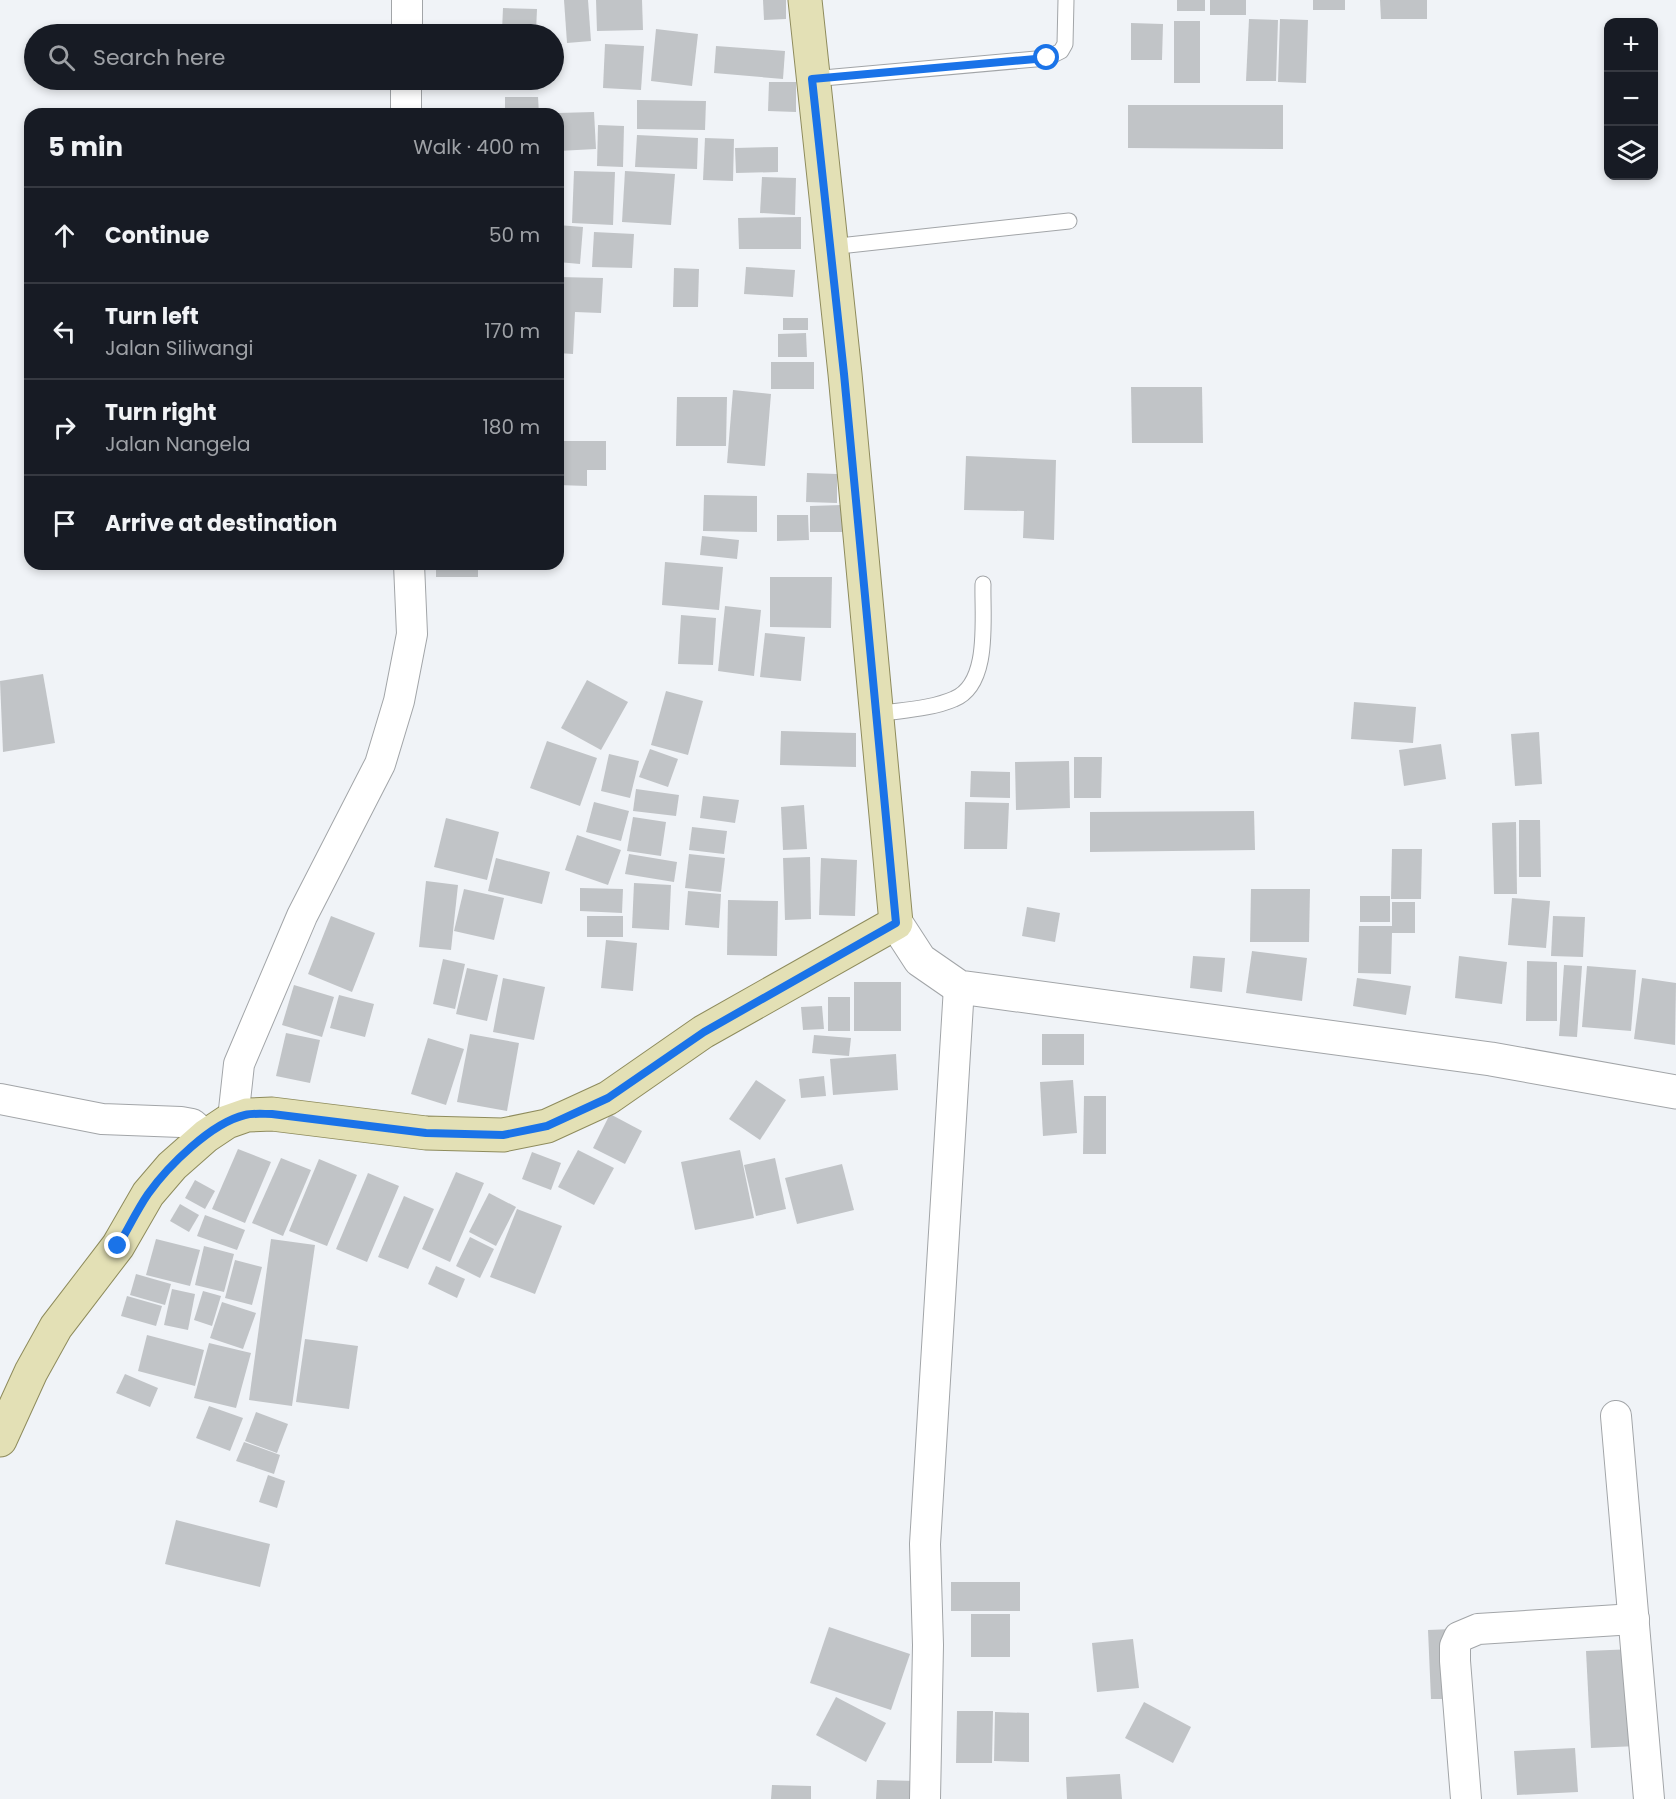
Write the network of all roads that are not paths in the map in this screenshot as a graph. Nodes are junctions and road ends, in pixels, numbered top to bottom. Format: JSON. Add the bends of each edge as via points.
{"nodes":[{"id":1,"x":407,"y":0,"type":"edge"},
{"id":2,"x":805,"y":0,"type":"edge"},
{"id":3,"x":1066,"y":0,"type":"edge"},
{"id":4,"x":407,"y":24,"type":"edge"},
{"id":5,"x":812,"y":79,"type":"junction"},
{"id":6,"x":406,"y":90,"type":"edge"},
{"id":7,"x":406,"y":108,"type":"edge"},
{"id":8,"x":1069,"y":221,"type":"dead end"},
{"id":9,"x":830,"y":247,"type":"junction"},
{"id":10,"x":409,"y":570,"type":"edge"},
{"id":11,"x":983,"y":585,"type":"dead end"},
{"id":12,"x":877,"y":714,"type":"junction"},
{"id":13,"x":896,"y":923,"type":"junction"},
{"id":14,"x":959,"y":987,"type":"junction"},
{"id":15,"x":1676,"y":1092,"type":"edge"},
{"id":16,"x":0,"y":1099,"type":"edge"},
{"id":17,"x":219,"y":1128,"type":"junction"},
{"id":18,"x":1616,"y":1416,"type":"dead end"},
{"id":19,"x":0,"y":1440,"type":"edge"},
{"id":20,"x":1634,"y":1619,"type":"junction"},
{"id":21,"x":925,"y":1799,"type":"edge"},
{"id":22,"x":1466,"y":1799,"type":"edge"},
{"id":23,"x":1649,"y":1799,"type":"edge"}],
"edges":[{"from":1,"to":4,"type":"street"},
{"from":2,"to":5,"type":"main road"},
{"from":3,"to":5,"type":"lane","via":[[1065,44],[1061,51],[1047,58]]},
{"from":5,"to":9,"type":"main road"},
{"from":6,"to":7,"type":"street"},
{"from":8,"to":9,"type":"lane"},
{"from":9,"to":12,"type":"main road"},
{"from":10,"to":17,"type":"street","via":[[412,634],[399,701],[380,764],[302,916],[239,1064]]},
{"from":11,"to":12,"type":"lane","via":[[982,652],[974,683],[956,699]]},
{"from":12,"to":13,"type":"main road"},
{"from":13,"to":14,"type":"street","via":[[920,960]]},
{"from":13,"to":17,"type":"main road","via":[[704,1032],[608,1098],[547,1126],[503,1135],[426,1133],[272,1114],[247,1115]]},
{"from":14,"to":15,"type":"street","via":[[1491,1059]]},
{"from":14,"to":21,"type":"street","via":[[925,1544]]},
{"from":16,"to":17,"type":"street","via":[[102,1119],[181,1122]]},
{"from":17,"to":19,"type":"main road","via":[[172,1166],[148,1194],[118,1246],[56,1327]]},
{"from":18,"to":20,"type":"street"},
{"from":20,"to":22,"type":"street","via":[[1478,1629],[1459,1637],[1455,1661]]},
{"from":20,"to":23,"type":"street"}]}
